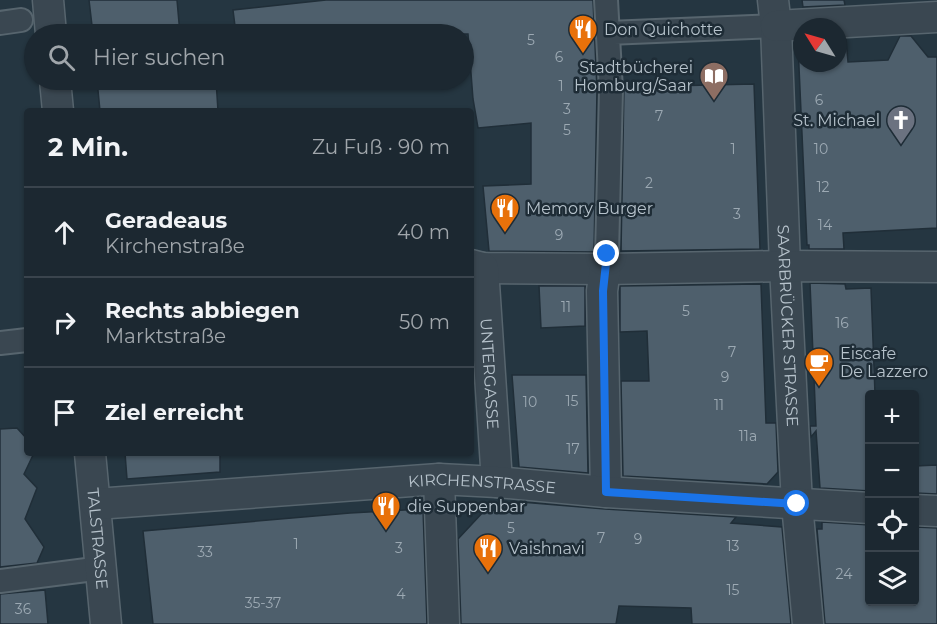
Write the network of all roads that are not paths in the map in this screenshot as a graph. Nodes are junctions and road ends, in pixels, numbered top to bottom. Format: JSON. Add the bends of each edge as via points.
{"nodes":[{"id":1,"x":48,"y":0,"type":"edge"},
{"id":2,"x":606,"y":0,"type":"edge"},
{"id":3,"x":775,"y":13,"type":"edge"},
{"id":4,"x":937,"y":17,"type":"edge"},
{"id":5,"x":50,"y":24,"type":"edge"},
{"id":6,"x":608,"y":33,"type":"junction"},
{"id":7,"x":56,"y":90,"type":"edge"},
{"id":8,"x":58,"y":108,"type":"edge"},
{"id":9,"x":477,"y":266,"type":"edge"},
{"id":10,"x":785,"y":266,"type":"junction"},
{"id":11,"x":937,"y":267,"type":"edge"},
{"id":12,"x":605,"y":268,"type":"junction"},
{"id":13,"x":24,"y":340,"type":"edge"},
{"id":14,"x":0,"y":344,"type":"edge"},
{"id":15,"x":90,"y":456,"type":"edge"},
{"id":16,"x":439,"y":479,"type":"junction"},
{"id":17,"x":497,"y":482,"type":"junction"},
{"id":18,"x":606,"y":492,"type":"junction"},
{"id":19,"x":96,"y":504,"type":"junction"},
{"id":20,"x":797,"y":504,"type":"junction"},
{"id":21,"x":865,"y":508,"type":"edge"},
{"id":22,"x":919,"y":510,"type":"edge"},
{"id":23,"x":937,"y":511,"type":"edge"},
{"id":24,"x":102,"y":568,"type":"junction"},
{"id":25,"x":0,"y":581,"type":"edge"},
{"id":26,"x":106,"y":624,"type":"edge"},
{"id":27,"x":444,"y":624,"type":"edge"},
{"id":28,"x":808,"y":624,"type":"edge"}],
"edges":[{"from":1,"to":5,"type":"street"},
{"from":2,"to":6,"type":"street"},
{"from":3,"to":4,"type":"street"},
{"from":3,"to":6,"type":"street"},
{"from":3,"to":10,"type":"street","name":"SAARBRÜCKER STRASSE"},
{"from":6,"to":12,"type":"street","via":[[611,90]]},
{"from":7,"to":8,"type":"street"},
{"from":9,"to":12,"type":"street"},
{"from":9,"to":17,"type":"street","name":"UNTERGASSE"},
{"from":10,"to":11,"type":"street"},
{"from":10,"to":12,"type":"street"},
{"from":10,"to":20,"type":"street","name":"SAARBRÜCKER STRASSE"},
{"from":12,"to":18,"type":"street"},
{"from":13,"to":14,"type":"street"},
{"from":15,"to":19,"type":"street","name":"TALSTRASSE"},
{"from":16,"to":17,"type":"street","name":"KIRCHENSTRASSE"},
{"from":16,"to":19,"type":"street","name":"KIRCHENSTRASSE"},
{"from":16,"to":27,"type":"street"},
{"from":17,"to":18,"type":"street","name":"KIRCHENSTRASSE"},
{"from":18,"to":20,"type":"street","name":"KIRCHENSTRASSE"},
{"from":19,"to":24,"type":"street","name":"TALSTRASSE"},
{"from":20,"to":21,"type":"street","name":"KIRCHENSTRASSE"},
{"from":20,"to":28,"type":"street","name":"SAARBRÜCKER STRASSE"},
{"from":22,"to":23,"type":"street"},
{"from":24,"to":25,"type":"street"},
{"from":24,"to":26,"type":"street","name":"TALSTRASSE"}]}
